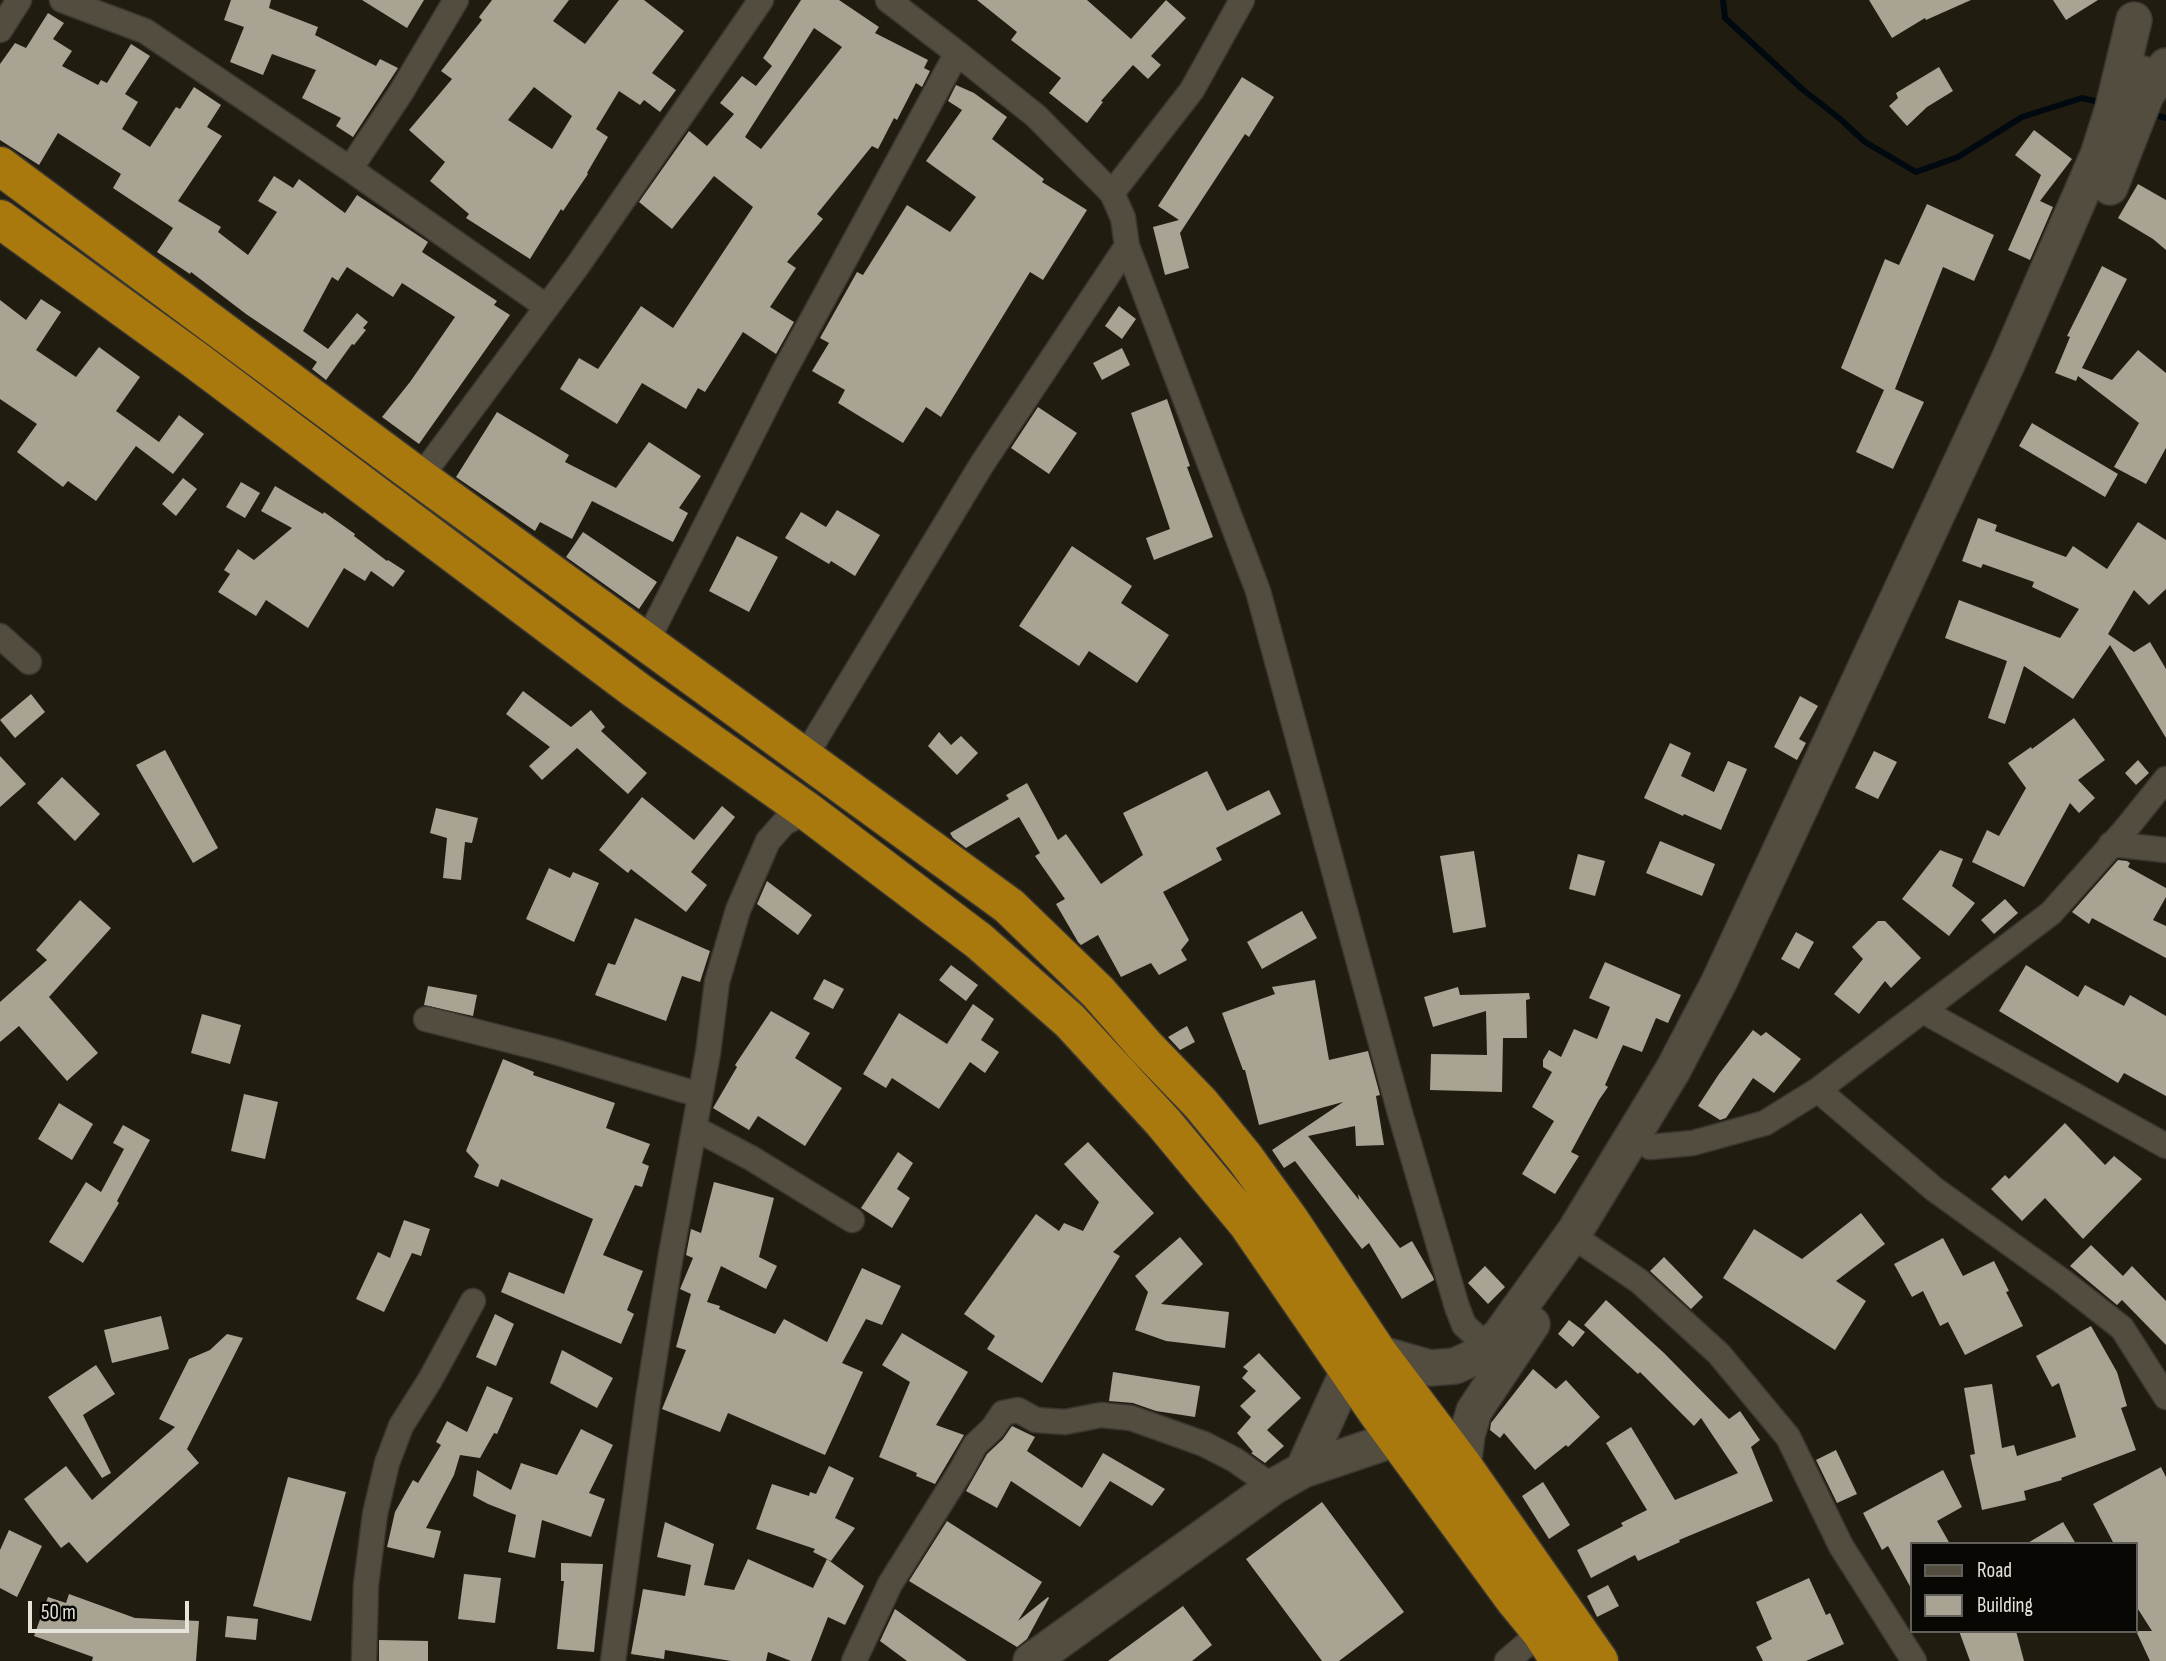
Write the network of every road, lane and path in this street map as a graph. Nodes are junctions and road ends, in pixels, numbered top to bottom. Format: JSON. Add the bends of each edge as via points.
{"nodes":[{"id":1,"x":19,"y":0,"type":"edge"},
{"id":2,"x":62,"y":0,"type":"edge"},
{"id":3,"x":456,"y":0,"type":"edge"},
{"id":4,"x":761,"y":0,"type":"edge"},
{"id":5,"x":888,"y":0,"type":"edge"},
{"id":6,"x":1242,"y":0,"type":"edge"},
{"id":7,"x":2133,"y":10,"type":"edge"},
{"id":8,"x":0,"y":30,"type":"edge"},
{"id":9,"x":957,"y":53,"type":"junction"},
{"id":10,"x":2166,"y":66,"type":"edge"},
{"id":11,"x":2131,"y":103,"type":"junction"},
{"id":12,"x":0,"y":166,"type":"edge"},
{"id":13,"x":350,"y":169,"type":"junction"},
{"id":14,"x":1112,"y":193,"type":"junction"},
{"id":15,"x":0,"y":219,"type":"edge"},
{"id":16,"x":1127,"y":246,"type":"junction"},
{"id":17,"x":547,"y":307,"type":"junction"},
{"id":18,"x":381,"y":449,"type":"junction"},
{"id":19,"x":420,"y":478,"type":"junction"},
{"id":20,"x":357,"y":481,"type":"junction"},
{"id":21,"x":0,"y":636,"type":"edge"},
{"id":22,"x":647,"y":641,"type":"junction"},
{"id":23,"x":29,"y":662,"type":"dead end"},
{"id":24,"x":804,"y":758,"type":"junction"},
{"id":25,"x":2166,"y":779,"type":"edge"},
{"id":26,"x":807,"y":811,"type":"junction"},
{"id":27,"x":2111,"y":844,"type":"junction"},
{"id":28,"x":2166,"y":850,"type":"edge"},
{"id":29,"x":1923,"y":1010,"type":"junction"},
{"id":30,"x":426,"y":1019,"type":"dead end"},
{"id":31,"x":1818,"y":1090,"type":"junction"},
{"id":32,"x":700,"y":1096,"type":"junction"},
{"id":33,"x":694,"y":1128,"type":"junction"},
{"id":34,"x":2166,"y":1146,"type":"edge"},
{"id":35,"x":1650,"y":1147,"type":"junction"},
{"id":36,"x":852,"y":1220,"type":"dead end"},
{"id":37,"x":1586,"y":1245,"type":"junction"},
{"id":38,"x":473,"y":1301,"type":"dead end"},
{"id":39,"x":1487,"y":1346,"type":"junction"},
{"id":40,"x":1363,"y":1361,"type":"junction"},
{"id":41,"x":2166,"y":1397,"type":"edge"},
{"id":42,"x":1398,"y":1437,"type":"junction"},
{"id":43,"x":1463,"y":1466,"type":"junction"},
{"id":44,"x":1303,"y":1470,"type":"junction"},
{"id":45,"x":1273,"y":1487,"type":"junction"},
{"id":46,"x":1551,"y":1646,"type":"edge"},
{"id":47,"x":364,"y":1661,"type":"edge"},
{"id":48,"x":613,"y":1661,"type":"edge"},
{"id":49,"x":855,"y":1661,"type":"edge"},
{"id":50,"x":1031,"y":1661,"type":"edge"},
{"id":51,"x":1507,"y":1661,"type":"edge"},
{"id":52,"x":1599,"y":1661,"type":"edge"},
{"id":53,"x":1914,"y":1661,"type":"edge"}],
"edges":[{"from":1,"to":8,"type":"street"},
{"from":2,"to":13,"type":"street","via":[[145,31]]},
{"from":3,"to":13,"type":"street"},
{"from":4,"to":17,"type":"street"},
{"from":5,"to":9,"type":"street"},
{"from":6,"to":14,"type":"street","via":[[1192,90]]},
{"from":7,"to":11,"type":"street"},
{"from":9,"to":14,"type":"street","via":[[1035,116]]},
{"from":9,"to":22,"type":"street","via":[[782,375]]},
{"from":10,"to":11,"type":"street"},
{"from":11,"to":35,"type":"street","via":[[2118,169],[1765,933]]},
{"from":11,"to":39,"type":"street","via":[[2098,155],[2007,364],[1719,982],[1673,1070],[1575,1231],[1500,1335]]},
{"from":12,"to":18,"type":"highway"},
{"from":13,"to":17,"type":"street"},
{"from":14,"to":16,"type":"street","via":[[1124,218]]},
{"from":15,"to":20,"type":"highway"},
{"from":16,"to":24,"type":"street","via":[[982,464]]},
{"from":16,"to":39,"type":"street","via":[[1258,591],[1457,1307],[1464,1325]]},
{"from":17,"to":19,"type":"street"},
{"from":18,"to":19,"type":"highway"},
{"from":18,"to":20,"type":"highway"},
{"from":19,"to":22,"type":"highway"},
{"from":20,"to":26,"type":"highway","via":[[636,690]]},
{"from":21,"to":23,"type":"street"},
{"from":22,"to":24,"type":"highway"},
{"from":24,"to":40,"type":"highway","via":[[1009,906],[1098,992],[1245,1158]]},
{"from":25,"to":27,"type":"street"},
{"from":26,"to":32,"type":"street","via":[[784,823],[768,841],[738,910],[717,982]]},
{"from":26,"to":40,"type":"highway","via":[[979,941],[1070,1021],[1163,1122]]},
{"from":27,"to":28,"type":"street"},
{"from":27,"to":29,"type":"street","via":[[2051,913]]},
{"from":29,"to":31,"type":"street"},
{"from":29,"to":34,"type":"street"},
{"from":30,"to":32,"type":"street"},
{"from":31,"to":35,"type":"street","via":[[1765,1123],[1693,1143]]},
{"from":31,"to":41,"type":"street","via":[[1934,1189],[2122,1328]]},
{"from":32,"to":33,"type":"street"},
{"from":33,"to":36,"type":"street"},
{"from":33,"to":48,"type":"street","via":[[652,1374]]},
{"from":35,"to":37,"type":"street"},
{"from":37,"to":43,"type":"street","via":[[1474,1410]]},
{"from":37,"to":53,"type":"street","via":[[1639,1281],[1719,1354],[1788,1437],[1841,1546]]},
{"from":38,"to":47,"type":"street","via":[[401,1426],[387,1463],[366,1585]]},
{"from":39,"to":40,"type":"street","via":[[1455,1366]]},
{"from":40,"to":42,"type":"highway"},
{"from":40,"to":43,"type":"highway"},
{"from":40,"to":44,"type":"street"},
{"from":42,"to":44,"type":"street"},
{"from":42,"to":46,"type":"highway"},
{"from":43,"to":52,"type":"highway"},
{"from":44,"to":45,"type":"street"},
{"from":45,"to":49,"type":"street","via":[[1204,1444],[1131,1418],[1101,1415],[1065,1422],[1036,1420],[1018,1410],[1003,1413],[975,1445],[890,1584]]},
{"from":45,"to":50,"type":"street"},
{"from":46,"to":51,"type":"street"}]}
